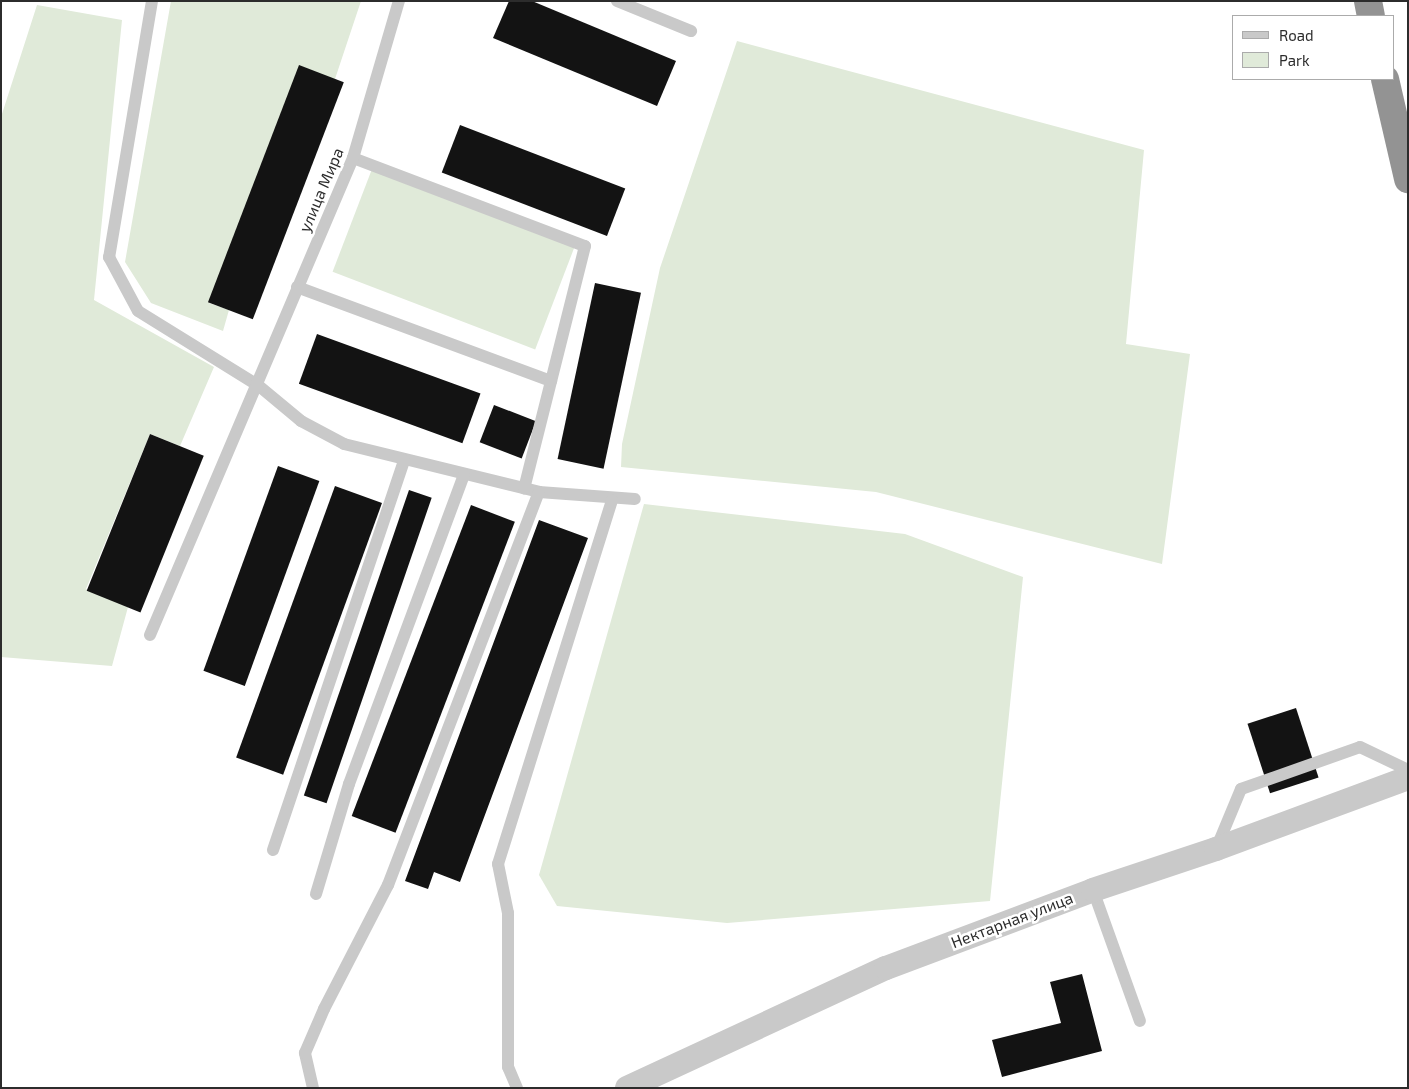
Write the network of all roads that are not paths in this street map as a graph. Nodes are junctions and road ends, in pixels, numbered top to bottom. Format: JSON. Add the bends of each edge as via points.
{"nodes":[{"id":1,"x":152,"y":1,"type":"edge"},
{"id":2,"x":399,"y":1,"type":"edge"},
{"id":3,"x":617,"y":1,"type":"edge"},
{"id":4,"x":1368,"y":1,"type":"edge"},
{"id":5,"x":1371,"y":15,"type":"edge"},
{"id":6,"x":691,"y":32,"type":"dead end"},
{"id":7,"x":1385,"y":80,"type":"edge"},
{"id":8,"x":353,"y":158,"type":"junction"},
{"id":9,"x":1408,"y":179,"type":"edge"},
{"id":10,"x":297,"y":287,"type":"junction"},
{"id":11,"x":551,"y":381,"type":"junction"},
{"id":12,"x":259,"y":386,"type":"junction"},
{"id":13,"x":404,"y":460,"type":"junction"},
{"id":14,"x":464,"y":475,"type":"junction"},
{"id":15,"x":524,"y":488,"type":"junction"},
{"id":16,"x":539,"y":492,"type":"junction"},
{"id":17,"x":635,"y":499,"type":"dead end"},
{"id":18,"x":612,"y":500,"type":"junction"},
{"id":19,"x":150,"y":636,"type":"dead end"},
{"id":20,"x":1408,"y":770,"type":"edge"},
{"id":21,"x":1408,"y":778,"type":"edge"},
{"id":22,"x":1216,"y":849,"type":"junction"},
{"id":23,"x":273,"y":850,"type":"dead end"},
{"id":24,"x":1093,"y":890,"type":"junction"},
{"id":25,"x":316,"y":894,"type":"dead end"},
{"id":26,"x":1140,"y":1021,"type":"dead end"},
{"id":27,"x":313,"y":1088,"type":"edge"},
{"id":28,"x":517,"y":1088,"type":"edge"},
{"id":29,"x":627,"y":1088,"type":"edge"}],
"edges":[{"from":1,"to":12,"type":"lane","via":[[109,257],[138,311]]},
{"from":2,"to":8,"type":"lane","name":"улица Мира"},
{"from":3,"to":6,"type":"lane"},
{"from":4,"to":5,"type":"highway"},
{"from":7,"to":9,"type":"highway"},
{"from":8,"to":10,"type":"lane","name":"улица Мира"},
{"from":8,"to":11,"type":"lane","via":[[585,246]]},
{"from":10,"to":11,"type":"lane"},
{"from":10,"to":12,"type":"lane","name":"улица Мира"},
{"from":11,"to":15,"type":"lane"},
{"from":12,"to":13,"type":"lane","via":[[301,421],[344,444]]},
{"from":12,"to":19,"type":"lane","name":"улица Мира"},
{"from":13,"to":14,"type":"lane"},
{"from":13,"to":23,"type":"lane"},
{"from":14,"to":15,"type":"lane"},
{"from":14,"to":25,"type":"lane","via":[[349,784]]},
{"from":15,"to":16,"type":"lane"},
{"from":16,"to":18,"type":"lane"},
{"from":16,"to":27,"type":"lane","via":[[412,829],[305,1053]]},
{"from":17,"to":18,"type":"lane"},
{"from":18,"to":28,"type":"lane","via":[[498,864],[508,914],[508,1067]]},
{"from":20,"to":22,"type":"lane","via":[[1360,747],[1240,789]]},
{"from":21,"to":22,"type":"street","name":"Нектарная улица"},
{"from":22,"to":24,"type":"street","name":"Нектарная улица"},
{"from":24,"to":26,"type":"lane"},
{"from":24,"to":29,"type":"street","name":"Нектарная улица","via":[[886,968]]}]}
